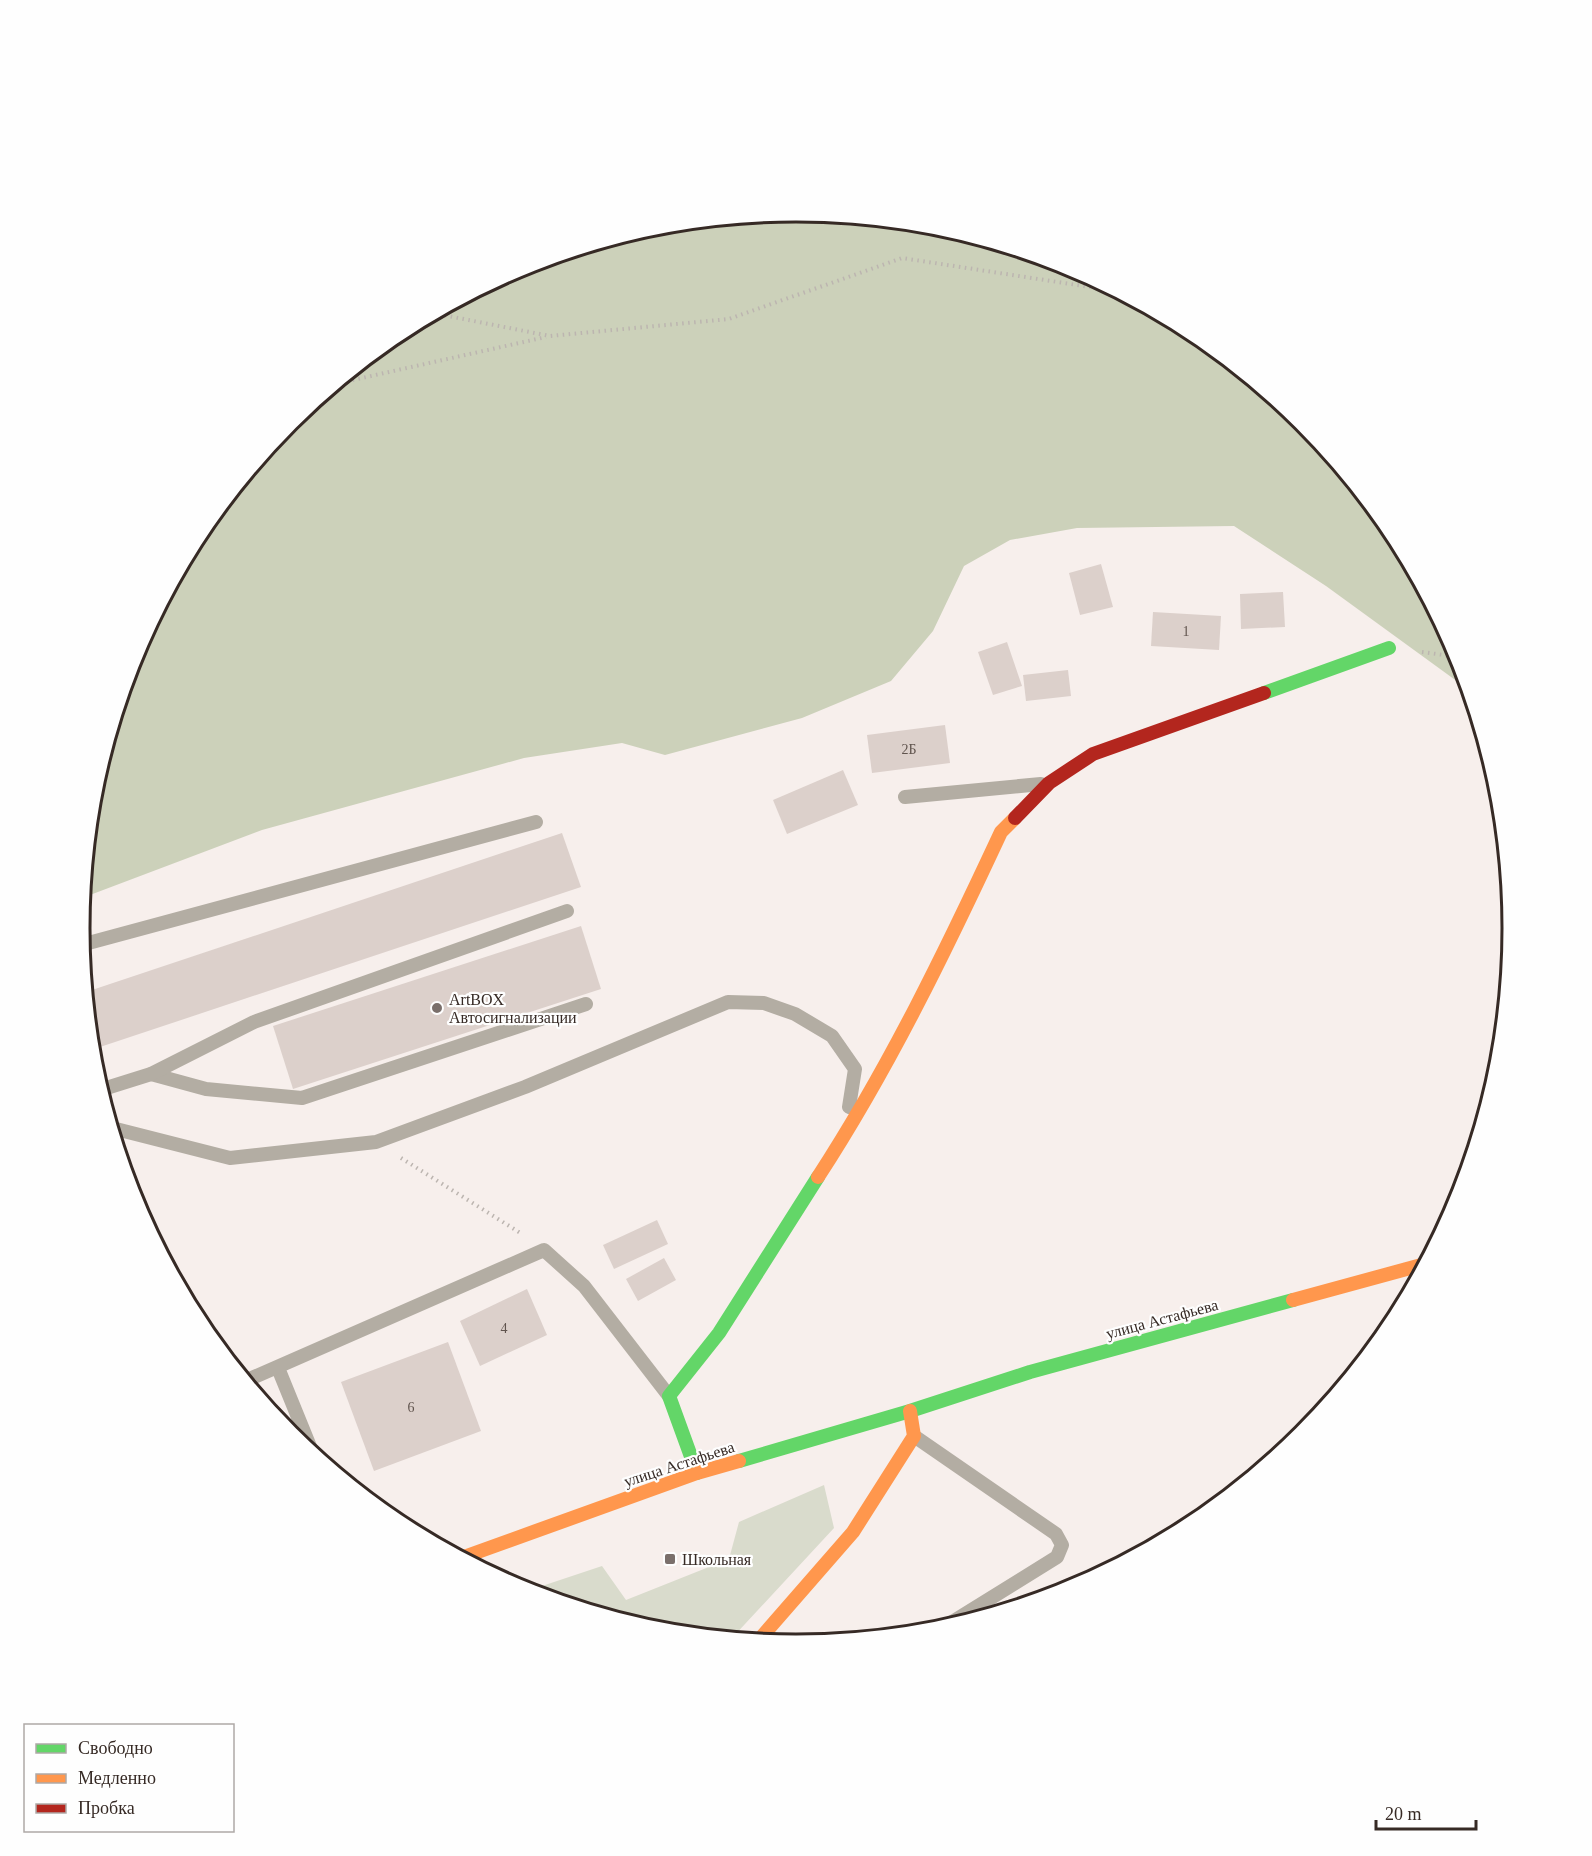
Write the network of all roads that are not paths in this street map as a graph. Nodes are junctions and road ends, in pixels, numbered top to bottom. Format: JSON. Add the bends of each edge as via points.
{"nodes":[{"id":1,"x":1389,"y":648,"type":"dead end"},
{"id":2,"x":1049,"y":783,"type":"junction"},
{"id":3,"x":905,"y":797,"type":"dead end"},
{"id":4,"x":536,"y":822,"type":"dead end"},
{"id":5,"x":567,"y":911,"type":"dead end"},
{"id":6,"x":91,"y":942,"type":"edge"},
{"id":7,"x":586,"y":1004,"type":"dead end"},
{"id":8,"x":151,"y":1074,"type":"junction"},
{"id":9,"x":109,"y":1087,"type":"edge"},
{"id":10,"x":120,"y":1130,"type":"edge"},
{"id":11,"x":846,"y":1134,"type":"junction"},
{"id":12,"x":1415,"y":1267,"type":"edge"},
{"id":13,"x":278,"y":1368,"type":"junction"},
{"id":14,"x":253,"y":1378,"type":"edge"},
{"id":15,"x":669,"y":1396,"type":"junction"},
{"id":16,"x":910,"y":1411,"type":"junction"},
{"id":17,"x":305,"y":1435,"type":"edge"},
{"id":18,"x":914,"y":1436,"type":"junction"},
{"id":19,"x":697,"y":1473,"type":"junction"},
{"id":20,"x":471,"y":1554,"type":"edge"},
{"id":21,"x":967,"y":1613,"type":"edge"},
{"id":22,"x":765,"y":1633,"type":"edge"}],
"edges":[{"from":1,"to":2,"type":"street","via":[[1093,754]]},
{"from":2,"to":3,"type":"lane"},
{"from":2,"to":11,"type":"street","via":[[1001,832],[945,952]]},
{"from":4,"to":6,"type":"lane"},
{"from":5,"to":8,"type":"lane","via":[[254,1022]]},
{"from":7,"to":8,"type":"lane","via":[[302,1098],[206,1089]]},
{"from":8,"to":9,"type":"lane"},
{"from":10,"to":11,"type":"lane","via":[[230,1158],[376,1142],[525,1087],[728,1002],[764,1003],[795,1014],[832,1036],[855,1069]]},
{"from":11,"to":15,"type":"street","via":[[719,1333]]},
{"from":12,"to":16,"type":"street","name":"улица Астафьева","via":[[1030,1372]]},
{"from":13,"to":14,"type":"lane"},
{"from":13,"to":15,"type":"lane","via":[[544,1250],[584,1286]]},
{"from":13,"to":17,"type":"lane"},
{"from":15,"to":19,"type":"street"},
{"from":16,"to":18,"type":"street"},
{"from":16,"to":19,"type":"street","name":"улица Астафьева"},
{"from":18,"to":21,"type":"lane","via":[[1056,1534],[1062,1545],[1057,1557]]},
{"from":18,"to":22,"type":"street","via":[[853,1532]]},
{"from":19,"to":20,"type":"street","name":"улица Астафьева"}]}
